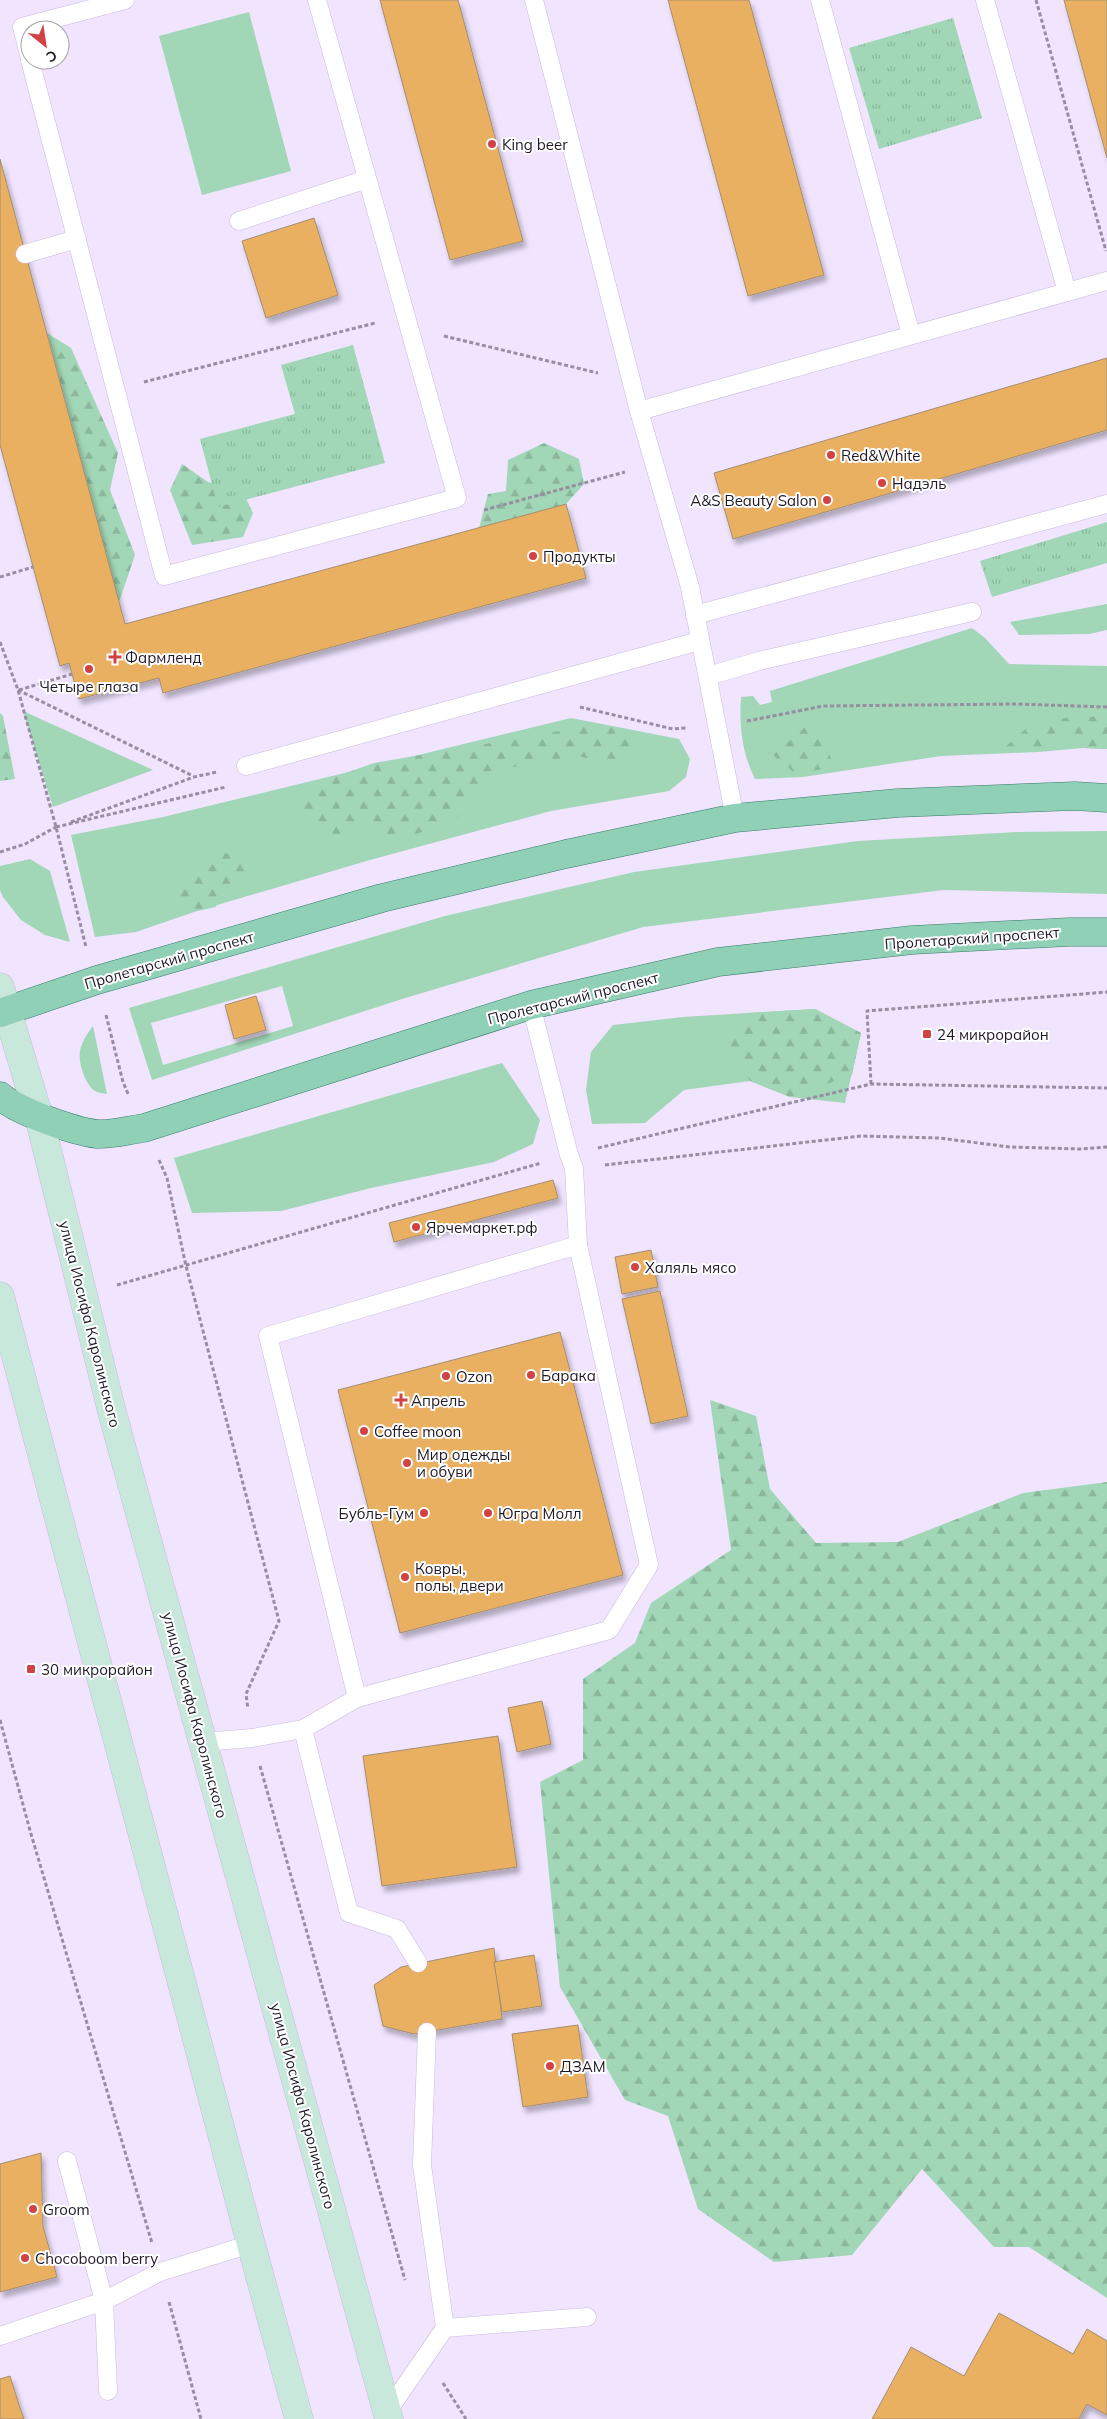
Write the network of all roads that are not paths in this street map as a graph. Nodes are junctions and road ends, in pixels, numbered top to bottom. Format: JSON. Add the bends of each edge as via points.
{"nodes":[{"id":1,"x":125,"y":0,"type":"edge"},
{"id":2,"x":317,"y":0,"type":"edge"},
{"id":3,"x":534,"y":0,"type":"edge"},
{"id":4,"x":820,"y":0,"type":"edge"},
{"id":5,"x":984,"y":0,"type":"edge"},
{"id":6,"x":49,"y":20,"type":"edge"},
{"id":7,"x":33,"y":70,"type":"edge"},
{"id":8,"x":367,"y":179,"type":"junction"},
{"id":9,"x":239,"y":220,"type":"dead end"},
{"id":10,"x":77,"y":239,"type":"junction"},
{"id":11,"x":25,"y":254,"type":"dead end"},
{"id":12,"x":1107,"y":281,"type":"edge"},
{"id":13,"x":1067,"y":292,"type":"junction"},
{"id":14,"x":911,"y":335,"type":"junction"},
{"id":15,"x":639,"y":411,"type":"junction"},
{"id":16,"x":1107,"y":504,"type":"edge"},
{"id":17,"x":972,"y":612,"type":"dead end"},
{"id":18,"x":694,"y":614,"type":"junction"},
{"id":19,"x":699,"y":641,"type":"junction"},
{"id":20,"x":708,"y":676,"type":"junction"},
{"id":21,"x":246,"y":766,"type":"road end"},
{"id":22,"x":1107,"y":798,"type":"edge"},
{"id":23,"x":735,"y":818,"type":"junction"},
{"id":24,"x":1107,"y":932,"type":"edge"},
{"id":25,"x":2,"y":1003,"type":"edge"},
{"id":26,"x":531,"y":1005,"type":"junction"},
{"id":27,"x":0,"y":1096,"type":"edge"},
{"id":28,"x":38,"y":1117,"type":"junction"},
{"id":29,"x":578,"y":1245,"type":"junction"},
{"id":30,"x":0,"y":1296,"type":"edge"},
{"id":31,"x":357,"y":1698,"type":"junction"},
{"id":32,"x":303,"y":1729,"type":"junction"},
{"id":33,"x":203,"y":1742,"type":"junction"},
{"id":34,"x":418,"y":1963,"type":"dead end"},
{"id":35,"x":427,"y":2032,"type":"dead end"},
{"id":36,"x":67,"y":2161,"type":"dead end"},
{"id":37,"x":250,"y":2244,"type":"junction"},
{"id":38,"x":104,"y":2301,"type":"junction"},
{"id":39,"x":586,"y":2317,"type":"dead end"},
{"id":40,"x":445,"y":2328,"type":"junction"},
{"id":41,"x":0,"y":2336,"type":"edge"},
{"id":42,"x":108,"y":2391,"type":"dead end"},
{"id":43,"x":388,"y":2416,"type":"edge"},
{"id":44,"x":299,"y":2419,"type":"edge"}],
"edges":[{"from":1,"to":6,"type":"lane"},
{"from":2,"to":8,"type":"lane"},
{"from":3,"to":15,"type":"lane"},
{"from":4,"to":14,"type":"lane"},
{"from":5,"to":13,"type":"lane"},
{"from":7,"to":10,"type":"lane"},
{"from":8,"to":9,"type":"lane"},
{"from":8,"to":10,"type":"lane","via":[[457,498],[164,576]]},
{"from":10,"to":11,"type":"lane"},
{"from":12,"to":13,"type":"lane"},
{"from":13,"to":14,"type":"lane"},
{"from":14,"to":15,"type":"lane"},
{"from":15,"to":18,"type":"lane","via":[[690,588]]},
{"from":16,"to":18,"type":"lane"},
{"from":17,"to":20,"type":"lane","via":[[759,661]]},
{"from":18,"to":19,"type":"lane"},
{"from":19,"to":20,"type":"lane"},
{"from":19,"to":21,"type":"lane"},
{"from":20,"to":23,"type":"lane"},
{"from":22,"to":23,"type":"main road","name":"Пролетарский проспект","via":[[1075,796],[898,803]]},
{"from":23,"to":25,"type":"main road","name":"Пролетарский проспект","via":[[382,898],[97,980]]},
{"from":24,"to":26,"type":"main road","name":"Пролетарский проспект","via":[[912,940],[718,962]]},
{"from":25,"to":28,"type":"main road","name":"улица Иосифа Каролинского"},
{"from":26,"to":28,"type":"main road","name":"Пролетарский проспект","via":[[144,1128],[98,1134]]},
{"from":26,"to":29,"type":"lane","via":[[572,1162]]},
{"from":27,"to":28,"type":"main road","name":"Пролетарский проспект","via":[[10,1105]]},
{"from":28,"to":33,"type":"main road","name":"улица Иосифа Каролинского","via":[[112,1412]]},
{"from":29,"to":31,"type":"lane","via":[[648,1565],[608,1630]]},
{"from":29,"to":31,"type":"lane","via":[[268,1336]]},
{"from":30,"to":37,"type":"main road"},
{"from":31,"to":32,"type":"lane"},
{"from":32,"to":33,"type":"lane"},
{"from":32,"to":34,"type":"lane","via":[[349,1913],[397,1929]]},
{"from":33,"to":43,"type":"main road","name":"улица Иосифа Каролинского"},
{"from":35,"to":40,"type":"lane","via":[[422,2165]]},
{"from":36,"to":38,"type":"lane"},
{"from":37,"to":38,"type":"lane","via":[[160,2272]]},
{"from":37,"to":44,"type":"main road"},
{"from":38,"to":41,"type":"lane"},
{"from":38,"to":42,"type":"lane"},
{"from":39,"to":40,"type":"lane"},
{"from":40,"to":43,"type":"lane"}]}
